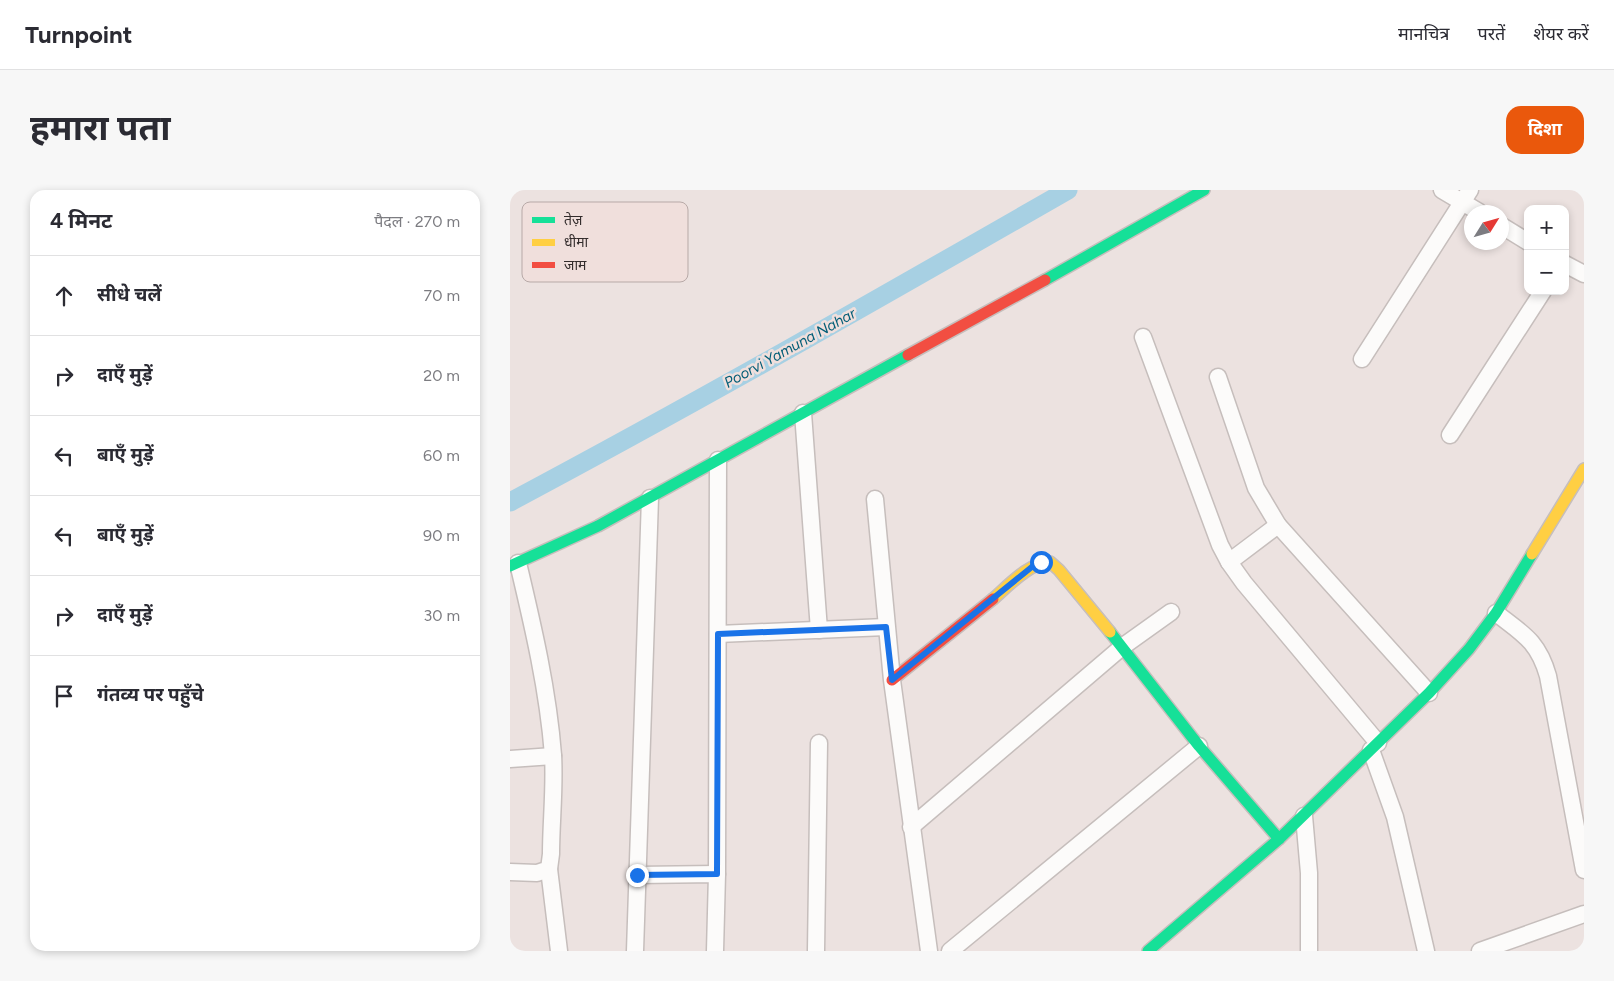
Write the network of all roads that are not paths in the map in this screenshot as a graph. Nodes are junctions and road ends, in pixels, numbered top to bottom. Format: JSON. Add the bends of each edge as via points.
{"nodes":[{"id":1,"x":1204,"y":190,"type":"edge"},
{"id":2,"x":1442,"y":190,"type":"edge"},
{"id":3,"x":1466,"y":196,"type":"edge"},
{"id":4,"x":1509,"y":230,"type":"edge"},
{"id":5,"x":1524,"y":240,"type":"edge"},
{"id":6,"x":1569,"y":266,"type":"edge"},
{"id":7,"x":1584,"y":274,"type":"edge"},
{"id":8,"x":1540,"y":295,"type":"edge"},
{"id":9,"x":1142,"y":337,"type":"dead end"},
{"id":10,"x":1362,"y":359,"type":"dead end"},
{"id":11,"x":1218,"y":377,"type":"dead end"},
{"id":12,"x":804,"y":413,"type":"junction"},
{"id":13,"x":1450,"y":435,"type":"dead end"},
{"id":14,"x":718,"y":460,"type":"junction"},
{"id":15,"x":1584,"y":469,"type":"edge"},
{"id":16,"x":650,"y":498,"type":"junction"},
{"id":17,"x":875,"y":500,"type":"dead end"},
{"id":18,"x":1278,"y":525,"type":"junction"},
{"id":19,"x":1229,"y":562,"type":"junction"},
{"id":20,"x":514,"y":564,"type":"edge"},
{"id":21,"x":1171,"y":612,"type":"dead end"},
{"id":22,"x":1496,"y":613,"type":"junction"},
{"id":23,"x":886,"y":627,"type":"junction"},
{"id":24,"x":820,"y":630,"type":"junction"},
{"id":25,"x":718,"y":634,"type":"junction"},
{"id":26,"x":1122,"y":647,"type":"junction"},
{"id":27,"x":892,"y":680,"type":"junction"},
{"id":28,"x":1429,"y":693,"type":"junction"},
{"id":29,"x":820,"y":743,"type":"dead end"},
{"id":30,"x":1199,"y":746,"type":"junction"},
{"id":31,"x":1374,"y":747,"type":"junction"},
{"id":32,"x":553,"y":756,"type":"junction"},
{"id":33,"x":510,"y":759,"type":"edge"},
{"id":34,"x":1304,"y":816,"type":"junction"},
{"id":35,"x":911,"y":827,"type":"junction"},
{"id":36,"x":1279,"y":839,"type":"junction"},
{"id":37,"x":549,"y":869,"type":"junction"},
{"id":38,"x":1584,"y":870,"type":"edge"},
{"id":39,"x":510,"y":872,"type":"edge"},
{"id":40,"x":717,"y":874,"type":"junction"},
{"id":41,"x":637,"y":875,"type":"junction"},
{"id":42,"x":1584,"y":914,"type":"edge"},
{"id":43,"x":559,"y":951,"type":"edge"},
{"id":44,"x":636,"y":951,"type":"edge"},
{"id":45,"x":716,"y":951,"type":"edge"},
{"id":46,"x":816,"y":951,"type":"edge"},
{"id":47,"x":929,"y":951,"type":"edge"},
{"id":48,"x":950,"y":951,"type":"edge"},
{"id":49,"x":1148,"y":951,"type":"edge"},
{"id":50,"x":1310,"y":951,"type":"edge"},
{"id":51,"x":1426,"y":951,"type":"edge"},
{"id":52,"x":1480,"y":951,"type":"edge"}],
"edges":[{"from":1,"to":12,"type":"street"},
{"from":2,"to":3,"type":"street"},
{"from":3,"to":10,"type":"street"},
{"from":4,"to":5,"type":"street"},
{"from":6,"to":7,"type":"street"},
{"from":8,"to":13,"type":"street"},
{"from":9,"to":19,"type":"street"},
{"from":11,"to":18,"type":"street","via":[[1256,488]]},
{"from":12,"to":14,"type":"street"},
{"from":12,"to":24,"type":"street"},
{"from":14,"to":16,"type":"street"},
{"from":14,"to":25,"type":"street"},
{"from":15,"to":22,"type":"street"},
{"from":16,"to":20,"type":"street"},
{"from":16,"to":41,"type":"street"},
{"from":17,"to":23,"type":"street"},
{"from":18,"to":19,"type":"street"},
{"from":18,"to":28,"type":"street"},
{"from":19,"to":31,"type":"street"},
{"from":20,"to":32,"type":"street","via":[[540,659]]},
{"from":21,"to":26,"type":"street"},
{"from":22,"to":28,"type":"street"},
{"from":22,"to":38,"type":"street","via":[[1530,640],[1543,659]]},
{"from":23,"to":24,"type":"street"},
{"from":23,"to":27,"type":"street"},
{"from":24,"to":25,"type":"street"},
{"from":25,"to":40,"type":"street"},
{"from":26,"to":27,"type":"street","via":[[1059,570],[1050,562],[1041,562]]},
{"from":26,"to":30,"type":"street"},
{"from":26,"to":35,"type":"street"},
{"from":27,"to":35,"type":"street"},
{"from":28,"to":31,"type":"street"},
{"from":29,"to":46,"type":"street"},
{"from":30,"to":36,"type":"street"},
{"from":30,"to":48,"type":"street"},
{"from":31,"to":34,"type":"street"},
{"from":31,"to":51,"type":"street","via":[[1395,817]]},
{"from":32,"to":33,"type":"street"},
{"from":32,"to":37,"type":"street"},
{"from":34,"to":36,"type":"street"},
{"from":34,"to":50,"type":"street","via":[[1309,872]]},
{"from":35,"to":47,"type":"street"},
{"from":36,"to":49,"type":"street"},
{"from":37,"to":39,"type":"street","via":[[537,873]]},
{"from":37,"to":43,"type":"street"},
{"from":40,"to":41,"type":"street"},
{"from":40,"to":45,"type":"street"},
{"from":41,"to":44,"type":"street"},
{"from":42,"to":52,"type":"street"}]}
